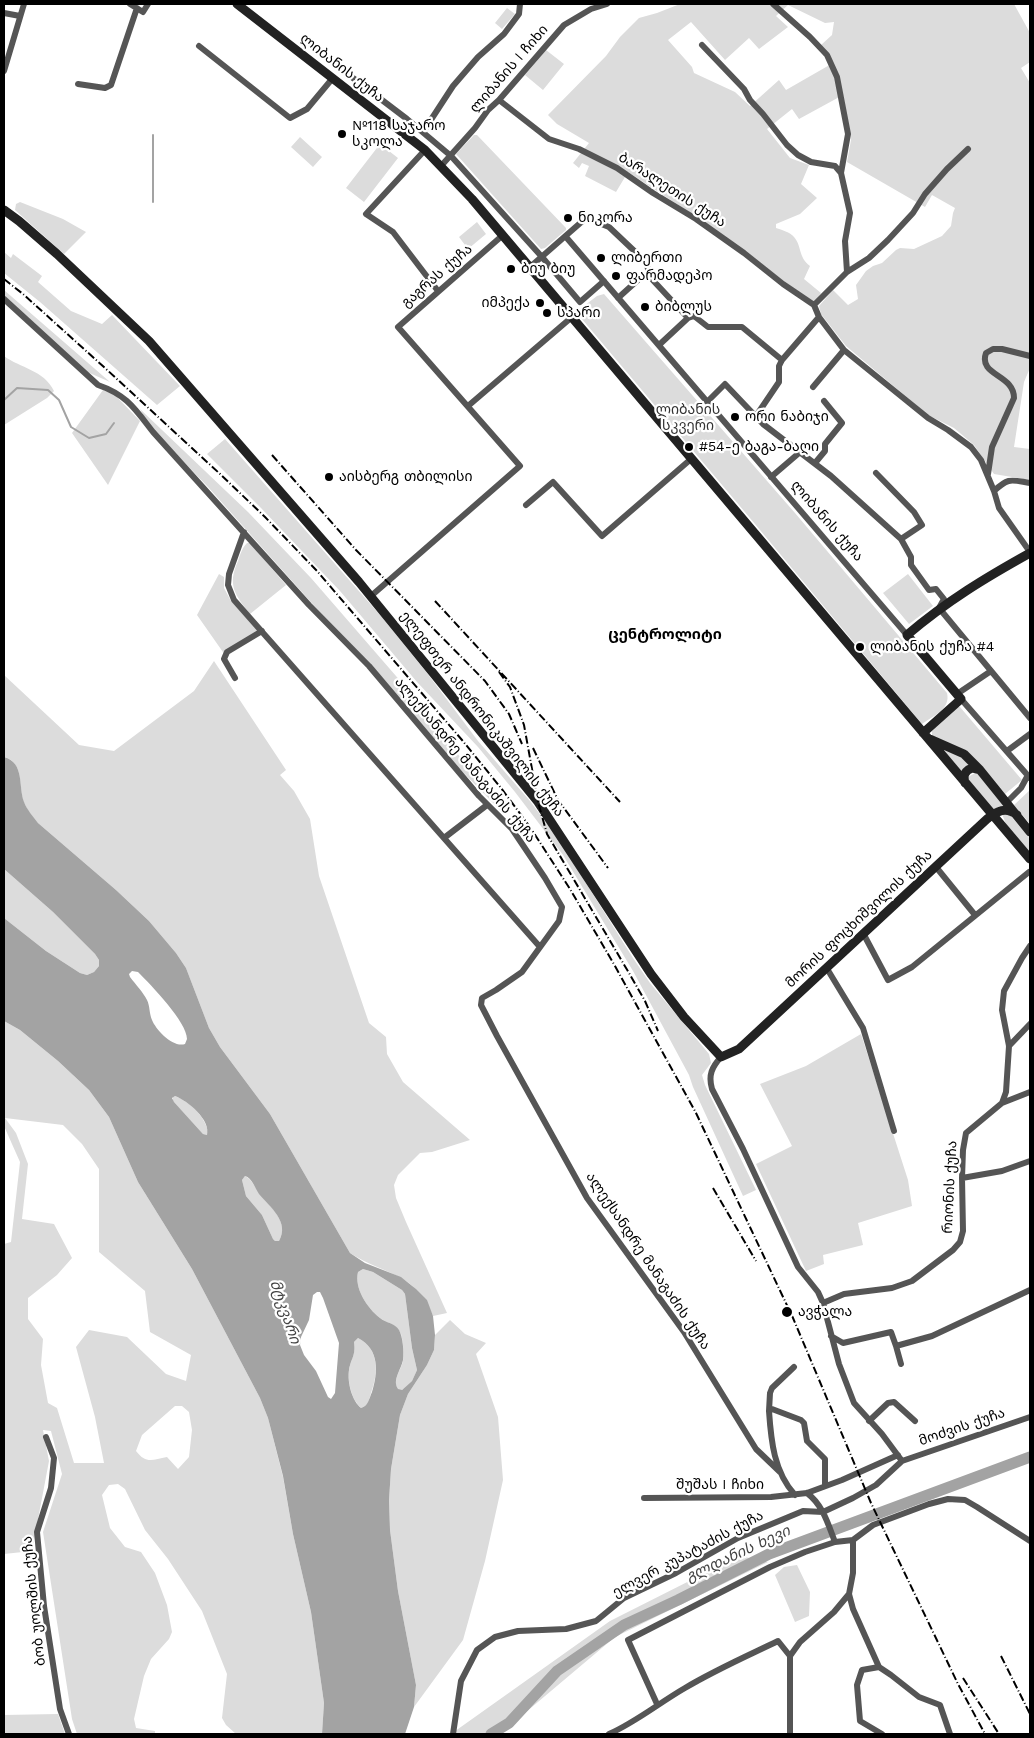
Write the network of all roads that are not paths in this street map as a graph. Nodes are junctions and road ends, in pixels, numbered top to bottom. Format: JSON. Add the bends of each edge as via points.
{"nodes":[{"id":1,"x":24,"y":4,"type":"edge"},
{"id":2,"x":130,"y":4,"type":"edge"},
{"id":3,"x":148,"y":4,"type":"edge"},
{"id":4,"x":236,"y":4,"type":"edge"},
{"id":5,"x":520,"y":4,"type":"edge"},
{"id":6,"x":608,"y":4,"type":"edge"},
{"id":7,"x":773,"y":4,"type":"edge"},
{"id":8,"x":137,"y":8,"type":"junction"},
{"id":9,"x":4,"y":13,"type":"edge"},
{"id":10,"x":20,"y":16,"type":"junction"},
{"id":11,"x":702,"y":45,"type":"dead end"},
{"id":12,"x":199,"y":46,"type":"dead end"},
{"id":13,"x":4,"y":71,"type":"edge"},
{"id":14,"x":332,"y":78,"type":"junction"},
{"id":15,"x":353,"y":78,"type":"dead end"},
{"id":16,"x":78,"y":84,"type":"dead end"},
{"id":17,"x":500,"y":100,"type":"junction"},
{"id":18,"x":423,"y":132,"type":"junction"},
{"id":19,"x":968,"y":149,"type":"dead end"},
{"id":20,"x":424,"y":150,"type":"junction"},
{"id":21,"x":451,"y":156,"type":"junction"},
{"id":22,"x":441,"y":166,"type":"junction"},
{"id":23,"x":841,"y":172,"type":"junction"},
{"id":24,"x":4,"y":210,"type":"edge"},
{"id":25,"x":503,"y":235,"type":"junction"},
{"id":26,"x":566,"y":237,"type":"junction"},
{"id":27,"x":542,"y":257,"type":"junction"},
{"id":28,"x":530,"y":267,"type":"junction"},
{"id":29,"x":848,"y":272,"type":"junction"},
{"id":30,"x":649,"y":276,"type":"junction"},
{"id":31,"x":604,"y":281,"type":"junction"},
{"id":32,"x":438,"y":291,"type":"junction"},
{"id":33,"x":618,"y":298,"type":"junction"},
{"id":34,"x":4,"y":299,"type":"edge"},
{"id":35,"x":814,"y":305,"type":"junction"},
{"id":36,"x":572,"y":317,"type":"junction"},
{"id":37,"x":819,"y":317,"type":"junction"},
{"id":38,"x":688,"y":318,"type":"junction"},
{"id":39,"x":659,"y":345,"type":"junction"},
{"id":40,"x":844,"y":350,"type":"junction"},
{"id":41,"x":1030,"y":356,"type":"edge"},
{"id":42,"x":782,"y":360,"type":"junction"},
{"id":43,"x":813,"y":387,"type":"dead end"},
{"id":44,"x":824,"y":401,"type":"dead end"},
{"id":45,"x":707,"y":402,"type":"junction"},
{"id":46,"x":468,"y":406,"type":"junction"},
{"id":47,"x":756,"y":416,"type":"junction"},
{"id":48,"x":799,"y":453,"type":"junction"},
{"id":49,"x":691,"y":459,"type":"junction"},
{"id":50,"x":815,"y":463,"type":"junction"},
{"id":51,"x":876,"y":473,"type":"dead end"},
{"id":52,"x":988,"y":476,"type":"junction"},
{"id":53,"x":772,"y":477,"type":"junction"},
{"id":54,"x":1030,"y":483,"type":"edge"},
{"id":55,"x":994,"y":491,"type":"junction"},
{"id":56,"x":526,"y":505,"type":"dead end"},
{"id":57,"x":244,"y":532,"type":"junction"},
{"id":58,"x":901,"y":539,"type":"junction"},
{"id":59,"x":1030,"y":552,"type":"edge"},
{"id":60,"x":371,"y":596,"type":"junction"},
{"id":61,"x":939,"y":608,"type":"junction"},
{"id":62,"x":262,"y":631,"type":"junction"},
{"id":63,"x":907,"y":634,"type":"junction"},
{"id":64,"x":991,"y":671,"type":"junction"},
{"id":65,"x":235,"y":678,"type":"dead end"},
{"id":66,"x":959,"y":697,"type":"junction"},
{"id":67,"x":1030,"y":718,"type":"edge"},
{"id":68,"x":1030,"y":734,"type":"edge"},
{"id":69,"x":925,"y":736,"type":"junction"},
{"id":70,"x":1007,"y":751,"type":"junction"},
{"id":71,"x":980,"y":770,"type":"junction"},
{"id":72,"x":1029,"y":777,"type":"edge"},
{"id":73,"x":965,"y":783,"type":"junction"},
{"id":74,"x":1007,"y":802,"type":"junction"},
{"id":75,"x":487,"y":804,"type":"junction"},
{"id":76,"x":992,"y":815,"type":"junction"},
{"id":77,"x":1017,"y":815,"type":"junction"},
{"id":78,"x":1030,"y":832,"type":"edge"},
{"id":79,"x":444,"y":838,"type":"junction"},
{"id":80,"x":1030,"y":859,"type":"edge"},
{"id":81,"x":936,"y":867,"type":"junction"},
{"id":82,"x":1029,"y":872,"type":"edge"},
{"id":83,"x":975,"y":915,"type":"junction"},
{"id":84,"x":863,"y":933,"type":"junction"},
{"id":85,"x":1030,"y":946,"type":"edge"},
{"id":86,"x":540,"y":947,"type":"junction"},
{"id":87,"x":826,"y":967,"type":"junction"},
{"id":88,"x":1030,"y":1024,"type":"edge"},
{"id":89,"x":1009,"y":1046,"type":"junction"},
{"id":90,"x":721,"y":1057,"type":"junction"},
{"id":91,"x":1030,"y":1092,"type":"edge"},
{"id":92,"x":1002,"y":1103,"type":"junction"},
{"id":93,"x":894,"y":1131,"type":"dead end"},
{"id":94,"x":1030,"y":1161,"type":"edge"},
{"id":95,"x":962,"y":1178,"type":"junction"},
{"id":96,"x":1030,"y":1290,"type":"edge"},
{"id":97,"x":823,"y":1303,"type":"junction"},
{"id":98,"x":831,"y":1336,"type":"junction"},
{"id":99,"x":896,"y":1346,"type":"junction"},
{"id":100,"x":901,"y":1364,"type":"dead end"},
{"id":101,"x":794,"y":1367,"type":"dead end"},
{"id":102,"x":769,"y":1411,"type":"junction"},
{"id":103,"x":1030,"y":1417,"type":"edge"},
{"id":104,"x":869,"y":1421,"type":"junction"},
{"id":105,"x":914,"y":1421,"type":"dead end"},
{"id":106,"x":46,"y":1437,"type":"dead end"},
{"id":107,"x":898,"y":1455,"type":"junction"},
{"id":108,"x":902,"y":1461,"type":"junction"},
{"id":109,"x":780,"y":1472,"type":"junction"},
{"id":110,"x":826,"y":1486,"type":"junction"},
{"id":111,"x":807,"y":1493,"type":"junction"},
{"id":112,"x":796,"y":1495,"type":"junction"},
{"id":113,"x":644,"y":1498,"type":"dead end"},
{"id":114,"x":824,"y":1514,"type":"junction"},
{"id":115,"x":834,"y":1540,"type":"junction"},
{"id":116,"x":853,"y":1540,"type":"junction"},
{"id":117,"x":1030,"y":1541,"type":"edge"},
{"id":118,"x":849,"y":1594,"type":"junction"},
{"id":119,"x":790,"y":1656,"type":"junction"},
{"id":120,"x":879,"y":1667,"type":"junction"},
{"id":121,"x":657,"y":1704,"type":"junction"},
{"id":122,"x":68,"y":1734,"type":"edge"},
{"id":123,"x":454,"y":1734,"type":"edge"},
{"id":124,"x":609,"y":1734,"type":"edge"},
{"id":125,"x":790,"y":1734,"type":"edge"},
{"id":126,"x":882,"y":1734,"type":"edge"},
{"id":127,"x":950,"y":1734,"type":"edge"}],
"edges":[{"from":1,"to":10,"type":"street"},
{"from":2,"to":8,"type":"street"},
{"from":3,"to":8,"type":"street","via":[[143,12]]},
{"from":4,"to":14,"type":"main road","name":"ლიბანის ქუჩა"},
{"from":5,"to":18,"type":"street","via":[[514,21],[453,86]]},
{"from":6,"to":17,"type":"street","name":"ლიბანის I ჩიხი","via":[[564,24]]},
{"from":7,"to":23,"type":"street","via":[[827,55],[836,76],[848,134]]},
{"from":8,"to":16,"type":"street","via":[[111,85],[105,88]]},
{"from":9,"to":10,"type":"street"},
{"from":10,"to":13,"type":"street"},
{"from":11,"to":23,"type":"street","via":[[744,89],[787,145],[811,162],[835,166]]},
{"from":12,"to":14,"type":"street","via":[[290,118],[307,109]]},
{"from":14,"to":20,"type":"main road","name":"ლიბანის ქუჩა"},
{"from":15,"to":18,"type":"street","name":"ლიბანის ქუჩა"},
{"from":17,"to":21,"type":"street","name":"ლიბანის I ჩიხი"},
{"from":17,"to":35,"type":"street","name":"ბარალეთის ქუჩა","via":[[549,139],[618,168],[696,219]]},
{"from":18,"to":21,"type":"street","name":"ლიბანის ქუჩა"},
{"from":19,"to":29,"type":"street","via":[[925,194],[888,240],[870,258]]},
{"from":20,"to":22,"type":"main road","name":"ლიბანის ქუჩა"},
{"from":20,"to":32,"type":"street","via":[[366,214],[393,232]]},
{"from":21,"to":22,"type":"street","name":"ლიბანის I ჩიხი"},
{"from":21,"to":27,"type":"street","name":"ლიბანის ქუჩა"},
{"from":22,"to":25,"type":"main road","name":"ლიბანის ქუჩა"},
{"from":23,"to":29,"type":"street","via":[[850,213],[846,241]]},
{"from":24,"to":60,"type":"main road","name":"ელეფთერ ანდრონიკაშვილის ქუჩა","via":[[57,254],[149,341]]},
{"from":25,"to":28,"type":"main road","name":"ლიბანის ქუჩა"},
{"from":25,"to":32,"type":"street","name":"გაგრას ქუჩა"},
{"from":26,"to":27,"type":"street"},
{"from":26,"to":30,"type":"street","via":[[586,218],[609,226],[647,262]]},
{"from":26,"to":31,"type":"street","name":"ლიბანის ქუჩა"},
{"from":27,"to":28,"type":"street"},
{"from":27,"to":31,"type":"street","name":"ლიბანის ქუჩა","via":[[580,302]]},
{"from":28,"to":36,"type":"main road","name":"ლიბანის ქუჩა"},
{"from":29,"to":35,"type":"street"},
{"from":30,"to":33,"type":"street","via":[[639,279]]},
{"from":30,"to":38,"type":"street"},
{"from":31,"to":33,"type":"street","name":"ლიბანის ქუჩა"},
{"from":32,"to":46,"type":"street","name":"გაგრას ქუჩა","via":[[398,327]]},
{"from":33,"to":39,"type":"street","name":"ლიბანის ქუჩა"},
{"from":34,"to":57,"type":"street","name":"ალექსანდრე მანაგაძის ქუჩა","via":[[98,385],[114,391],[131,405]]},
{"from":35,"to":37,"type":"street"},
{"from":36,"to":46,"type":"street"},
{"from":36,"to":49,"type":"main road","name":"ლიბანის ქუჩა"},
{"from":37,"to":40,"type":"street"},
{"from":37,"to":42,"type":"street"},
{"from":38,"to":39,"type":"street"},
{"from":38,"to":42,"type":"street","via":[[694,316],[708,327],[742,326]]},
{"from":39,"to":45,"type":"street","name":"ლიბანის ქუჩა"},
{"from":40,"to":43,"type":"street"},
{"from":40,"to":52,"type":"street","via":[[928,418],[971,447]]},
{"from":41,"to":52,"type":"street","via":[[1002,349],[986,353],[985,366],[1007,382],[1014,392],[992,447]]},
{"from":42,"to":47,"type":"street","via":[[779,382]]},
{"from":44,"to":50,"type":"street","via":[[842,423]]},
{"from":45,"to":47,"type":"street","via":[[725,384]]},
{"from":45,"to":53,"type":"street","name":"ლიბანის ქუჩა"},
{"from":46,"to":60,"type":"street","name":"გაგრას ქუჩა","via":[[520,466]]},
{"from":47,"to":48,"type":"street"},
{"from":48,"to":50,"type":"street"},
{"from":48,"to":53,"type":"street"},
{"from":49,"to":56,"type":"street","via":[[602,536],[553,482]]},
{"from":49,"to":69,"type":"main road","name":"ლიბანის ქუჩა"},
{"from":50,"to":58,"type":"street"},
{"from":51,"to":58,"type":"street","via":[[914,512],[922,525]]},
{"from":52,"to":55,"type":"street"},
{"from":53,"to":63,"type":"street","name":"ლიბანის ქუჩა"},
{"from":54,"to":55,"type":"street","via":[[1005,481]]},
{"from":55,"to":59,"type":"street","via":[[999,508]]},
{"from":57,"to":62,"type":"street","via":[[228,585],[234,600]]},
{"from":57,"to":75,"type":"street","name":"ალექსანდრე მანაგაძის ქუჩა","via":[[369,666]]},
{"from":58,"to":61,"type":"street","via":[[911,557],[911,566],[929,590],[936,588],[944,599]]},
{"from":59,"to":61,"type":"main road"},
{"from":60,"to":90,"type":"main road","name":"ელეფთერ ანდრონიკაშვილის ქუჩა","via":[[538,802],[651,974]]},
{"from":61,"to":63,"type":"main road"},
{"from":61,"to":64,"type":"street"},
{"from":62,"to":65,"type":"street","via":[[227,652],[224,659]]},
{"from":62,"to":79,"type":"street"},
{"from":63,"to":66,"type":"main road","name":"ლიბანის ქუჩა"},
{"from":64,"to":66,"type":"street"},
{"from":64,"to":67,"type":"street"},
{"from":66,"to":69,"type":"main road"},
{"from":66,"to":70,"type":"street","name":"ლიბანის ქუჩა"},
{"from":68,"to":70,"type":"street"},
{"from":69,"to":71,"type":"main road","name":"ლიბანის ქუჩა","via":[[964,754]]},
{"from":69,"to":73,"type":"main road","name":"ლიბანის ქუჩა"},
{"from":70,"to":72,"type":"street","name":"ლიბანის ქუჩა"},
{"from":71,"to":73,"type":"main road","via":[[967,770]]},
{"from":71,"to":74,"type":"main road","name":"ლიბანის ქუჩა"},
{"from":72,"to":74,"type":"street"},
{"from":73,"to":76,"type":"main road","name":"ლიბანის ქუჩა"},
{"from":74,"to":77,"type":"main road","name":"ლიბანის ქუჩა"},
{"from":75,"to":79,"type":"street"},
{"from":75,"to":86,"type":"street","name":"ალექსანდრე მანაგაძის ქუჩა","via":[[512,829],[562,906],[559,921]]},
{"from":76,"to":77,"type":"main road","via":[[1007,810]]},
{"from":76,"to":80,"type":"main road","name":"ლიბანის ქუჩა"},
{"from":76,"to":81,"type":"main road","name":"მორის ფოცხიშვილის ქუჩა"},
{"from":77,"to":78,"type":"main road","name":"ლიბანის ქუჩა"},
{"from":79,"to":86,"type":"street"},
{"from":81,"to":83,"type":"street"},
{"from":81,"to":84,"type":"main road","name":"მორის ფოცხიშვილის ქუჩა"},
{"from":82,"to":83,"type":"street"},
{"from":83,"to":84,"type":"street","via":[[912,967],[888,980]]},
{"from":84,"to":87,"type":"main road","name":"მორის ფოცხიშვილის ქუჩა"},
{"from":85,"to":89,"type":"street","via":[[1004,991],[1002,1010]]},
{"from":86,"to":109,"type":"street","name":"ალექსანდრე მანაგაძის ქუჩა","via":[[522,972],[482,998],[481,1005],[587,1198],[684,1332],[756,1448]]},
{"from":87,"to":90,"type":"main road","name":"მორის ფოცხიშვილის ქუჩა","via":[[739,1049]]},
{"from":87,"to":93,"type":"street","via":[[864,1028]]},
{"from":88,"to":89,"type":"street"},
{"from":89,"to":92,"type":"street","via":[[1006,1092]]},
{"from":90,"to":97,"type":"street","via":[[714,1064],[709,1079],[712,1089],[798,1267]]},
{"from":91,"to":92,"type":"street","name":"რიონის ქუჩა"},
{"from":92,"to":95,"type":"street","name":"რიონის ქუჩა","via":[[966,1133]]},
{"from":94,"to":95,"type":"street","via":[[1002,1172]]},
{"from":95,"to":97,"type":"street","name":"რიონის ქუჩა","via":[[963,1231],[953,1250],[912,1281],[892,1288],[844,1294]]},
{"from":96,"to":99,"type":"street","via":[[932,1336]]},
{"from":97,"to":98,"type":"street"},
{"from":98,"to":99,"type":"street","via":[[843,1343],[891,1332]]},
{"from":98,"to":104,"type":"street","via":[[854,1403]]},
{"from":99,"to":100,"type":"street"},
{"from":101,"to":102,"type":"street","via":[[772,1388]]},
{"from":102,"to":109,"type":"street","via":[[771,1441]]},
{"from":102,"to":110,"type":"street","via":[[772,1409],[804,1423],[807,1441],[826,1459]]},
{"from":103,"to":108,"type":"street","name":"მოძვის ქუჩა"},
{"from":104,"to":105,"type":"street","via":[[888,1403],[894,1402]]},
{"from":104,"to":107,"type":"street"},
{"from":106,"to":122,"type":"street","name":"ბობ უოლშის ქუჩა","via":[[54,1458],[51,1488],[37,1532],[44,1606],[60,1709]]},
{"from":107,"to":108,"type":"street"},
{"from":107,"to":110,"type":"street","name":"შუშას I ჩიხი"},
{"from":108,"to":114,"type":"street","name":"ელვერ კუპატაძის ქუჩა","via":[[876,1485]]},
{"from":109,"to":112,"type":"street"},
{"from":110,"to":111,"type":"street","name":"შუშას I ჩიხი"},
{"from":111,"to":112,"type":"street","name":"შუშას I ჩიხი"},
{"from":111,"to":114,"type":"street"},
{"from":112,"to":113,"type":"street","name":"შუშას I ჩიხი"},
{"from":114,"to":115,"type":"street"},
{"from":114,"to":123,"type":"street","name":"ელვერ კუპატაძის ქუჩა","via":[[802,1511],[738,1538],[624,1598],[596,1621],[566,1629],[518,1631],[495,1637],[477,1650],[461,1681]]},
{"from":115,"to":116,"type":"street"},
{"from":115,"to":121,"type":"street","via":[[770,1567],[628,1640]]},
{"from":116,"to":117,"type":"street","via":[[873,1525],[948,1499],[965,1500]]},
{"from":116,"to":118,"type":"street"},
{"from":118,"to":119,"type":"street"},
{"from":118,"to":120,"type":"street"},
{"from":119,"to":121,"type":"street","via":[[778,1641]]},
{"from":119,"to":125,"type":"street"},
{"from":120,"to":126,"type":"street","via":[[862,1670],[857,1685],[860,1721]]},
{"from":120,"to":127,"type":"street","via":[[919,1697],[940,1705]]},
{"from":121,"to":124,"type":"street","via":[[639,1719]]}]}
